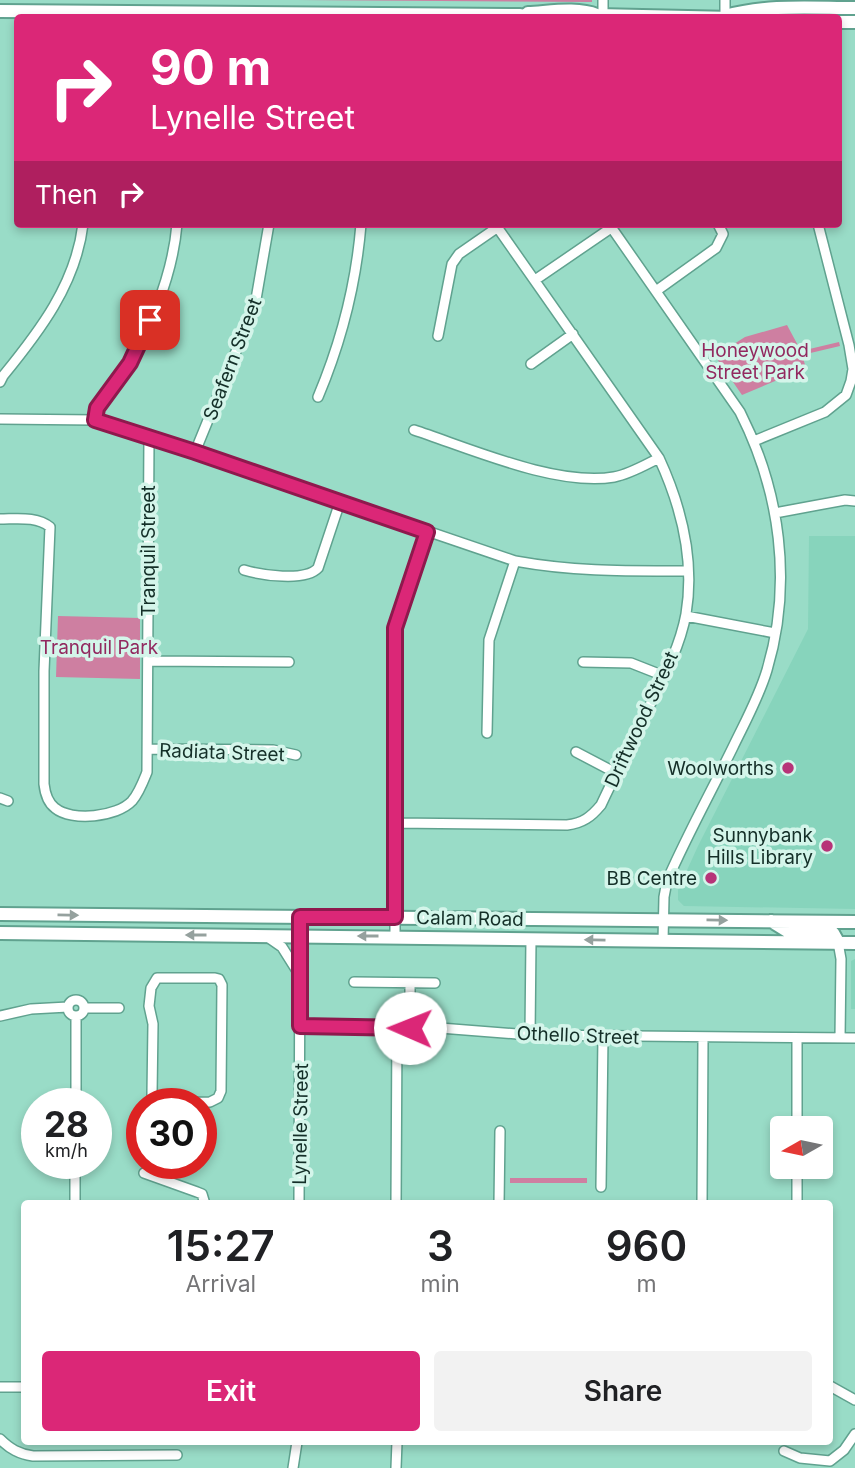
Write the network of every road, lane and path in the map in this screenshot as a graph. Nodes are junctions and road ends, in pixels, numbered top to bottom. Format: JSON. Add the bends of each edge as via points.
{"nodes":[{"id":1,"x":826,"y":4,"type":"edge"},
{"id":2,"x":855,"y":8,"type":"edge"},
{"id":3,"x":0,"y":11,"type":"edge"},
{"id":4,"x":67,"y":14,"type":"edge"},
{"id":5,"x":101,"y":14,"type":"edge"},
{"id":6,"x":292,"y":14,"type":"edge"},
{"id":7,"x":533,"y":14,"type":"edge"},
{"id":8,"x":594,"y":14,"type":"edge"},
{"id":9,"x":736,"y":14,"type":"edge"},
{"id":10,"x":82,"y":228,"type":"edge"},
{"id":11,"x":177,"y":228,"type":"edge"},
{"id":12,"x":268,"y":228,"type":"edge"},
{"id":13,"x":361,"y":228,"type":"edge"},
{"id":14,"x":492,"y":228,"type":"edge"},
{"id":15,"x":498,"y":228,"type":"edge"},
{"id":16,"x":607,"y":228,"type":"edge"},
{"id":17,"x":611,"y":228,"type":"edge"},
{"id":18,"x":720,"y":228,"type":"edge"},
{"id":19,"x":819,"y":228,"type":"edge"},
{"id":20,"x":535,"y":280,"type":"junction"},
{"id":21,"x":656,"y":290,"type":"junction"},
{"id":22,"x":573,"y":334,"type":"junction"},
{"id":23,"x":438,"y":336,"type":"dead end"},
{"id":24,"x":531,"y":364,"type":"dead end"},
{"id":25,"x":0,"y":383,"type":"edge"},
{"id":26,"x":318,"y":397,"type":"dead end"},
{"id":27,"x":851,"y":398,"type":"edge"},
{"id":28,"x":0,"y":419,"type":"edge"},
{"id":29,"x":95,"y":420,"type":"junction"},
{"id":30,"x":414,"y":430,"type":"dead end"},
{"id":31,"x":149,"y":436,"type":"junction"},
{"id":32,"x":754,"y":441,"type":"junction"},
{"id":33,"x":195,"y":452,"type":"junction"},
{"id":34,"x":659,"y":458,"type":"junction"},
{"id":35,"x":855,"y":501,"type":"edge"},
{"id":36,"x":340,"y":502,"type":"junction"},
{"id":37,"x":775,"y":513,"type":"junction"},
{"id":38,"x":0,"y":519,"type":"edge"},
{"id":39,"x":427,"y":532,"type":"junction"},
{"id":40,"x":515,"y":561,"type":"junction"},
{"id":41,"x":244,"y":570,"type":"dead end"},
{"id":42,"x":688,"y":571,"type":"junction"},
{"id":43,"x":685,"y":616,"type":"junction"},
{"id":44,"x":775,"y":633,"type":"junction"},
{"id":45,"x":148,"y":661,"type":"junction"},
{"id":46,"x":289,"y":662,"type":"dead end"},
{"id":47,"x":583,"y":662,"type":"dead end"},
{"id":48,"x":664,"y":676,"type":"junction"},
{"id":49,"x":487,"y":733,"type":"dead end"},
{"id":50,"x":148,"y":749,"type":"junction"},
{"id":51,"x":576,"y":752,"type":"dead end"},
{"id":52,"x":296,"y":755,"type":"dead end"},
{"id":53,"x":616,"y":773,"type":"junction"},
{"id":54,"x":394,"y":823,"type":"junction"},
{"id":55,"x":0,"y":914,"type":"edge"},
{"id":56,"x":300,"y":917,"type":"junction"},
{"id":57,"x":395,"y":917,"type":"junction"},
{"id":58,"x":663,"y":920,"type":"junction"},
{"id":59,"x":770,"y":921,"type":"junction"},
{"id":60,"x":855,"y":922,"type":"edge"},
{"id":61,"x":0,"y":933,"type":"edge"},
{"id":62,"x":264,"y":935,"type":"junction"},
{"id":63,"x":300,"y":935,"type":"junction"},
{"id":64,"x":395,"y":936,"type":"junction"},
{"id":65,"x":531,"y":939,"type":"junction"},
{"id":66,"x":663,"y":941,"type":"junction"},
{"id":67,"x":838,"y":942,"type":"junction"},
{"id":68,"x":855,"y":943,"type":"edge"},
{"id":69,"x":300,"y":976,"type":"junction"},
{"id":70,"x":354,"y":982,"type":"dead end"},
{"id":71,"x":410,"y":983,"type":"junction"},
{"id":72,"x":435,"y":983,"type":"dead end"},
{"id":73,"x":149,"y":1006,"type":"joint"},
{"id":74,"x":68,"y":1007,"type":"junction"},
{"id":75,"x":119,"y":1007,"type":"dead end"},
{"id":76,"x":84,"y":1008,"type":"junction"},
{"id":77,"x":0,"y":1016,"type":"edge"},
{"id":78,"x":76,"y":1016,"type":"junction"},
{"id":79,"x":300,"y":1026,"type":"junction"},
{"id":80,"x":397,"y":1027,"type":"junction"},
{"id":81,"x":410,"y":1028,"type":"junction"},
{"id":82,"x":530,"y":1035,"type":"junction"},
{"id":83,"x":603,"y":1037,"type":"junction"},
{"id":84,"x":703,"y":1038,"type":"junction"},
{"id":85,"x":797,"y":1038,"type":"junction"},
{"id":86,"x":840,"y":1038,"type":"junction"},
{"id":87,"x":855,"y":1038,"type":"edge"},
{"id":88,"x":76,"y":1088,"type":"edge"},
{"id":89,"x":797,"y":1116,"type":"edge"},
{"id":90,"x":500,"y":1131,"type":"dead end"},
{"id":91,"x":75,"y":1179,"type":"edge"},
{"id":92,"x":161,"y":1179,"type":"edge"},
{"id":93,"x":797,"y":1180,"type":"edge"},
{"id":94,"x":601,"y":1187,"type":"dead end"},
{"id":95,"x":75,"y":1200,"type":"edge"},
{"id":96,"x":204,"y":1200,"type":"edge"},
{"id":97,"x":299,"y":1200,"type":"edge"},
{"id":98,"x":397,"y":1200,"type":"edge"},
{"id":99,"x":499,"y":1200,"type":"edge"},
{"id":100,"x":702,"y":1200,"type":"edge"},
{"id":101,"x":797,"y":1200,"type":"edge"},
{"id":102,"x":0,"y":1387,"type":"edge"},
{"id":103,"x":21,"y":1387,"type":"edge"},
{"id":104,"x":833,"y":1388,"type":"edge"},
{"id":105,"x":855,"y":1400,"type":"edge"},
{"id":106,"x":855,"y":1434,"type":"edge"},
{"id":107,"x":0,"y":1439,"type":"edge"},
{"id":108,"x":297,"y":1445,"type":"edge"},
{"id":109,"x":397,"y":1445,"type":"edge"},
{"id":110,"x":785,"y":1451,"type":"dead end"},
{"id":111,"x":177,"y":1455,"type":"dead end"},
{"id":112,"x":293,"y":1468,"type":"edge"},
{"id":113,"x":396,"y":1468,"type":"edge"}],
"edges":[{"from":1,"to":2,"type":"main road"},
{"from":1,"to":9,"type":"main road"},
{"from":3,"to":4,"type":"main road"},
{"from":5,"to":6,"type":"main road","via":[[182,7]]},
{"from":7,"to":8,"type":"main road"},
{"from":10,"to":25,"type":"street","via":[[61,293],[40,331]]},
{"from":11,"to":29,"type":"street","via":[[161,299],[130,363],[97,408]]},
{"from":12,"to":33,"type":"street","name":"Seafern Street","via":[[255,305]]},
{"from":13,"to":26,"type":"street","via":[[357,271],[345,321]]},
{"from":14,"to":23,"type":"street","via":[[452,264]]},
{"from":15,"to":20,"type":"street","name":"Driftwood Street"},
{"from":16,"to":20,"type":"street"},
{"from":17,"to":21,"type":"street"},
{"from":18,"to":21,"type":"street","via":[[723,234],[716,248]]},
{"from":19,"to":27,"type":"street","via":[[853,369]]},
{"from":20,"to":22,"type":"street","name":"Driftwood Street"},
{"from":21,"to":32,"type":"street","via":[[729,394]]},
{"from":22,"to":24,"type":"street"},
{"from":22,"to":34,"type":"street","name":"Driftwood Street"},
{"from":27,"to":32,"type":"street"},
{"from":28,"to":29,"type":"street"},
{"from":29,"to":31,"type":"street"},
{"from":30,"to":34,"type":"street","via":[[565,476],[614,477]]},
{"from":31,"to":33,"type":"street"},
{"from":31,"to":45,"type":"street","name":"Tranquil Street"},
{"from":32,"to":37,"type":"street"},
{"from":33,"to":36,"type":"street"},
{"from":34,"to":42,"type":"street","name":"Driftwood Street","via":[[681,514]]},
{"from":35,"to":37,"type":"street"},
{"from":36,"to":39,"type":"street"},
{"from":36,"to":41,"type":"street","via":[[313,574]]},
{"from":37,"to":44,"type":"street","via":[[781,580]]},
{"from":38,"to":50,"type":"street","name":"Tranquil Street","via":[[44,521],[50,527],[44,671],[48,801],[72,815],[97,816],[121,809],[140,789],[147,772]]},
{"from":39,"to":40,"type":"street"},
{"from":39,"to":54,"type":"street","via":[[395,628]]},
{"from":40,"to":42,"type":"street","via":[[596,572]]},
{"from":40,"to":49,"type":"street","via":[[489,640]]},
{"from":42,"to":43,"type":"street","name":"Driftwood Street"},
{"from":43,"to":44,"type":"street"},
{"from":43,"to":48,"type":"street","name":"Driftwood Street"},
{"from":44,"to":58,"type":"street","via":[[753,706],[667,881]]},
{"from":45,"to":46,"type":"street"},
{"from":45,"to":50,"type":"street","name":"Tranquil Street"},
{"from":47,"to":48,"type":"street","via":[[631,663]]},
{"from":48,"to":53,"type":"street","name":"Driftwood Street"},
{"from":50,"to":52,"type":"street","name":"Radiata Street","via":[[273,750]]},
{"from":51,"to":53,"type":"street"},
{"from":53,"to":54,"type":"street","name":"Driftwood Street","via":[[601,805],[592,817],[579,823]]},
{"from":54,"to":57,"type":"street"},
{"from":55,"to":56,"type":"main road","name":"Calam Road","one_way":true},
{"from":56,"to":57,"type":"main road","name":"Calam Road"},
{"from":56,"to":63,"type":"street","name":"Lynelle Street"},
{"from":57,"to":58,"type":"main road","name":"Calam Road"},
{"from":57,"to":64,"type":"street"},
{"from":58,"to":59,"type":"main road","name":"Calam Road","one_way":true},
{"from":58,"to":66,"type":"street"},
{"from":59,"to":60,"type":"main road","name":"Calam Road"},
{"from":59,"to":67,"type":"main road","via":[[787,931],[833,933]]},
{"from":62,"to":61,"type":"main road","name":"Calam Road","one_way":true},
{"from":62,"to":63,"type":"main road","name":"Calam Road"},
{"from":62,"to":69,"type":"street","via":[[282,947]]},
{"from":64,"to":63,"type":"main road","name":"Calam Road","one_way":true},
{"from":63,"to":69,"type":"street","name":"Lynelle Street"},
{"from":64,"to":65,"type":"main road","name":"Calam Road"},
{"from":66,"to":65,"type":"main road","name":"Calam Road","one_way":true},
{"from":65,"to":82,"type":"street"},
{"from":66,"to":67,"type":"main road","name":"Calam Road"},
{"from":67,"to":68,"type":"main road","name":"Calam Road"},
{"from":67,"to":86,"type":"street"},
{"from":69,"to":79,"type":"street","name":"Lynelle Street"},
{"from":70,"to":71,"type":"street"},
{"from":71,"to":72,"type":"street"},
{"from":71,"to":81,"type":"street"},
{"from":73,"to":73,"type":"street","via":[[157,978],[219,979],[218,1098],[210,1102],[154,1100]]},
{"from":74,"to":76,"type":"street","via":[[78,1000]]},
{"from":74,"to":77,"type":"street"},
{"from":74,"to":78,"type":"street"},
{"from":75,"to":76,"type":"street"},
{"from":76,"to":78,"type":"street"},
{"from":78,"to":88,"type":"street"},
{"from":79,"to":80,"type":"street","name":"Othello Street"},
{"from":79,"to":97,"type":"street","name":"Lynelle Street"},
{"from":80,"to":81,"type":"street","name":"Othello Street"},
{"from":80,"to":98,"type":"street"},
{"from":81,"to":82,"type":"street","name":"Othello Street"},
{"from":82,"to":83,"type":"street","name":"Othello Street"},
{"from":83,"to":84,"type":"street","name":"Othello Street"},
{"from":83,"to":94,"type":"street"},
{"from":84,"to":85,"type":"street","name":"Othello Street"},
{"from":84,"to":100,"type":"street"},
{"from":85,"to":86,"type":"street","name":"Othello Street"},
{"from":85,"to":89,"type":"street"},
{"from":86,"to":87,"type":"street","name":"Othello Street"},
{"from":90,"to":99,"type":"street"},
{"from":91,"to":95,"type":"street"},
{"from":92,"to":96,"type":"street","via":[[202,1194]]},
{"from":93,"to":101,"type":"street"},
{"from":102,"to":103,"type":"street"},
{"from":104,"to":105,"type":"street"},
{"from":106,"to":110,"type":"street","via":[[845,1450],[830,1461],[800,1458]]},
{"from":107,"to":111,"type":"street","via":[[15,1451],[33,1456]]},
{"from":108,"to":112,"type":"street"},
{"from":109,"to":113,"type":"street"}]}
